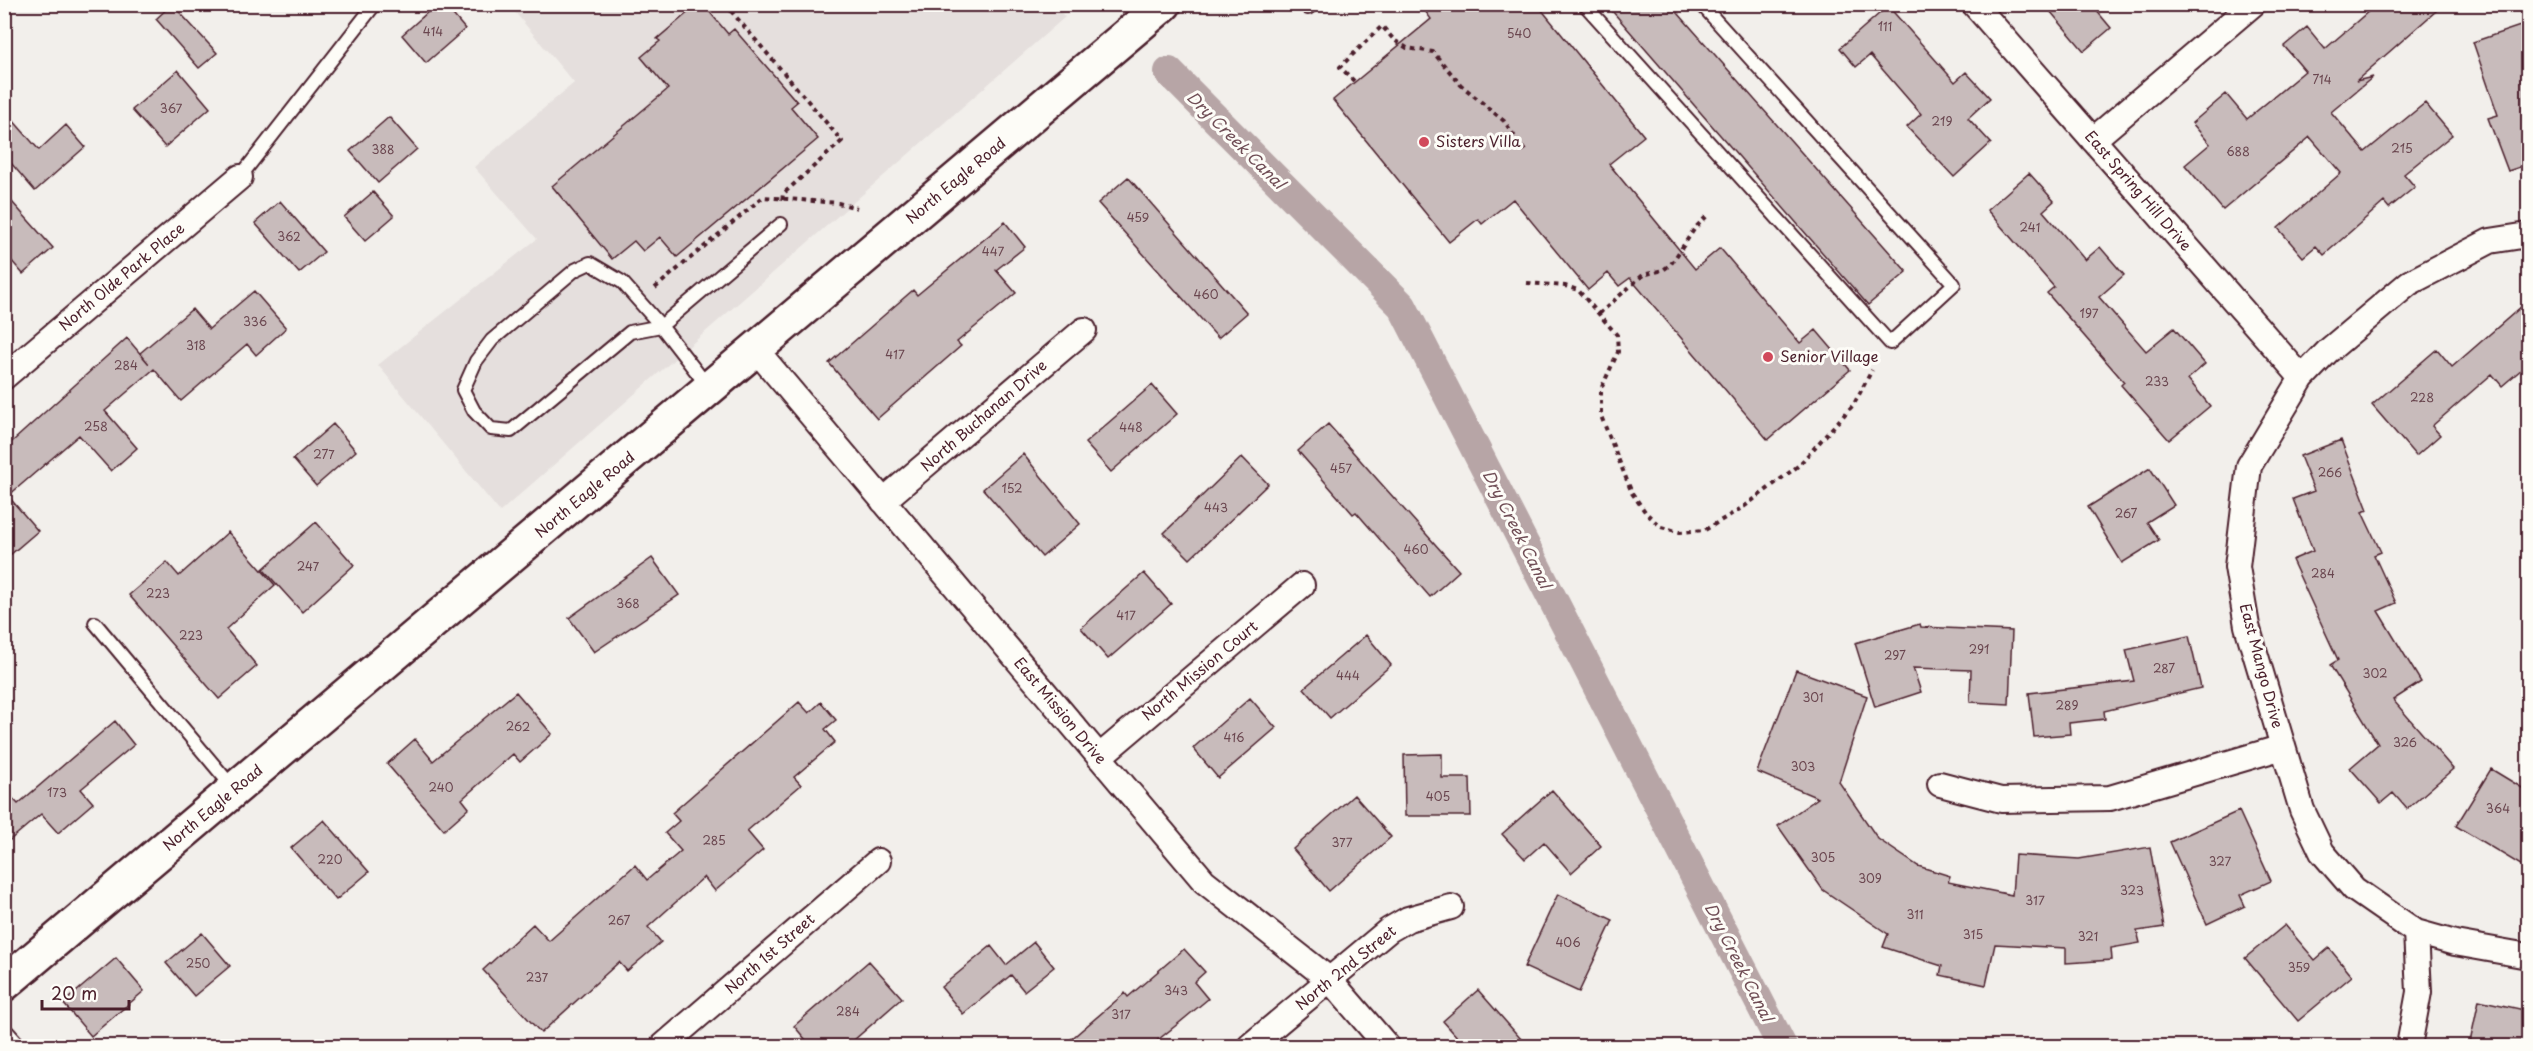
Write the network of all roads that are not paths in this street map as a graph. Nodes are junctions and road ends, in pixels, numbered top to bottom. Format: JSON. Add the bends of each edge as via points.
{"nodes":[{"id":1,"x":375,"y":4,"type":"edge"},
{"id":2,"x":1164,"y":4,"type":"edge"},
{"id":3,"x":1584,"y":4,"type":"edge"},
{"id":4,"x":1701,"y":4,"type":"edge"},
{"id":5,"x":1974,"y":4,"type":"edge"},
{"id":6,"x":2253,"y":4,"type":"edge"},
{"id":7,"x":2093,"y":140,"type":"junction"},
{"id":8,"x":240,"y":177,"type":"joint"},
{"id":9,"x":781,"y":225,"type":"road end"},
{"id":10,"x":2529,"y":235,"type":"edge"},
{"id":11,"x":661,"y":326,"type":"junction"},
{"id":12,"x":1084,"y":330,"type":"dead end"},
{"id":13,"x":757,"y":351,"type":"junction"},
{"id":14,"x":4,"y":377,"type":"edge"},
{"id":15,"x":2302,"y":378,"type":"junction"},
{"id":16,"x":710,"y":389,"type":"junction"},
{"id":17,"x":883,"y":501,"type":"junction"},
{"id":18,"x":1302,"y":585,"type":"dead end"},
{"id":19,"x":95,"y":623,"type":"dead end"},
{"id":20,"x":2283,"y":747,"type":"junction"},
{"id":21,"x":1099,"y":757,"type":"junction"},
{"id":22,"x":1940,"y":784,"type":"dead end"},
{"id":23,"x":235,"y":790,"type":"junction"},
{"id":24,"x":878,"y":861,"type":"dead end"},
{"id":25,"x":1451,"y":907,"type":"dead end"},
{"id":26,"x":2416,"y":932,"type":"junction"},
{"id":27,"x":2529,"y":956,"type":"edge"},
{"id":28,"x":1330,"y":980,"type":"junction"},
{"id":29,"x":4,"y":984,"type":"edge"},
{"id":30,"x":4,"y":1037,"type":"edge"},
{"id":31,"x":12,"y":1047,"type":"edge"},
{"id":32,"x":663,"y":1047,"type":"edge"},
{"id":33,"x":1250,"y":1047,"type":"edge"},
{"id":34,"x":1387,"y":1047,"type":"edge"},
{"id":35,"x":2409,"y":1047,"type":"edge"}],
"edges":[{"from":1,"to":8,"type":"lane"},
{"from":2,"to":13,"type":"main road","name":"North Eagle Road"},
{"from":3,"to":4,"type":"lane","via":[[1890,344],[1954,284]]},
{"from":5,"to":7,"type":"street","name":"East Spring Hill Drive"},
{"from":6,"to":7,"type":"street"},
{"from":7,"to":15,"type":"street","name":"East Spring Hill Drive"},
{"from":8,"to":14,"type":"street","name":"North Olde Park Place"},
{"from":9,"to":11,"type":"lane"},
{"from":10,"to":15,"type":"street","name":"East Mango Drive","via":[[2490,241],[2409,283]]},
{"from":11,"to":11,"type":"lane","via":[[630,332],[511,431],[491,429],[474,411],[463,390],[476,361],[492,340],[575,270],[590,263],[622,282]]},
{"from":11,"to":16,"type":"lane"},
{"from":12,"to":17,"type":"street","name":"North Buchanan Drive"},
{"from":13,"to":16,"type":"main road","name":"North Eagle Road"},
{"from":13,"to":17,"type":"street","name":"East Mission Drive"},
{"from":15,"to":20,"type":"street","name":"East Mango Drive","via":[[2249,466],[2236,567],[2247,626]]},
{"from":16,"to":23,"type":"main road","name":"North Eagle Road"},
{"from":17,"to":21,"type":"street","name":"East Mission Drive"},
{"from":18,"to":21,"type":"street","name":"North Mission Court"},
{"from":19,"to":23,"type":"lane"},
{"from":20,"to":22,"type":"street","via":[[2110,798],[2001,800]]},
{"from":20,"to":26,"type":"street","name":"East Mango Drive","via":[[2302,810],[2322,852],[2354,889]]},
{"from":21,"to":28,"type":"street","name":"East Mission Drive","via":[[1204,881]]},
{"from":23,"to":29,"type":"main road","name":"North Eagle Road"},
{"from":24,"to":32,"type":"street","name":"North 1st Street"},
{"from":25,"to":28,"type":"street","name":"North 2nd Street","via":[[1408,919],[1389,930]]},
{"from":26,"to":27,"type":"street","name":"East Mango Drive"},
{"from":26,"to":35,"type":"street","via":[[2419,992]]},
{"from":28,"to":33,"type":"street","name":"North 2nd Street"},
{"from":28,"to":34,"type":"street","name":"East Mission Drive"},
{"from":30,"to":31,"type":"street"}]}
